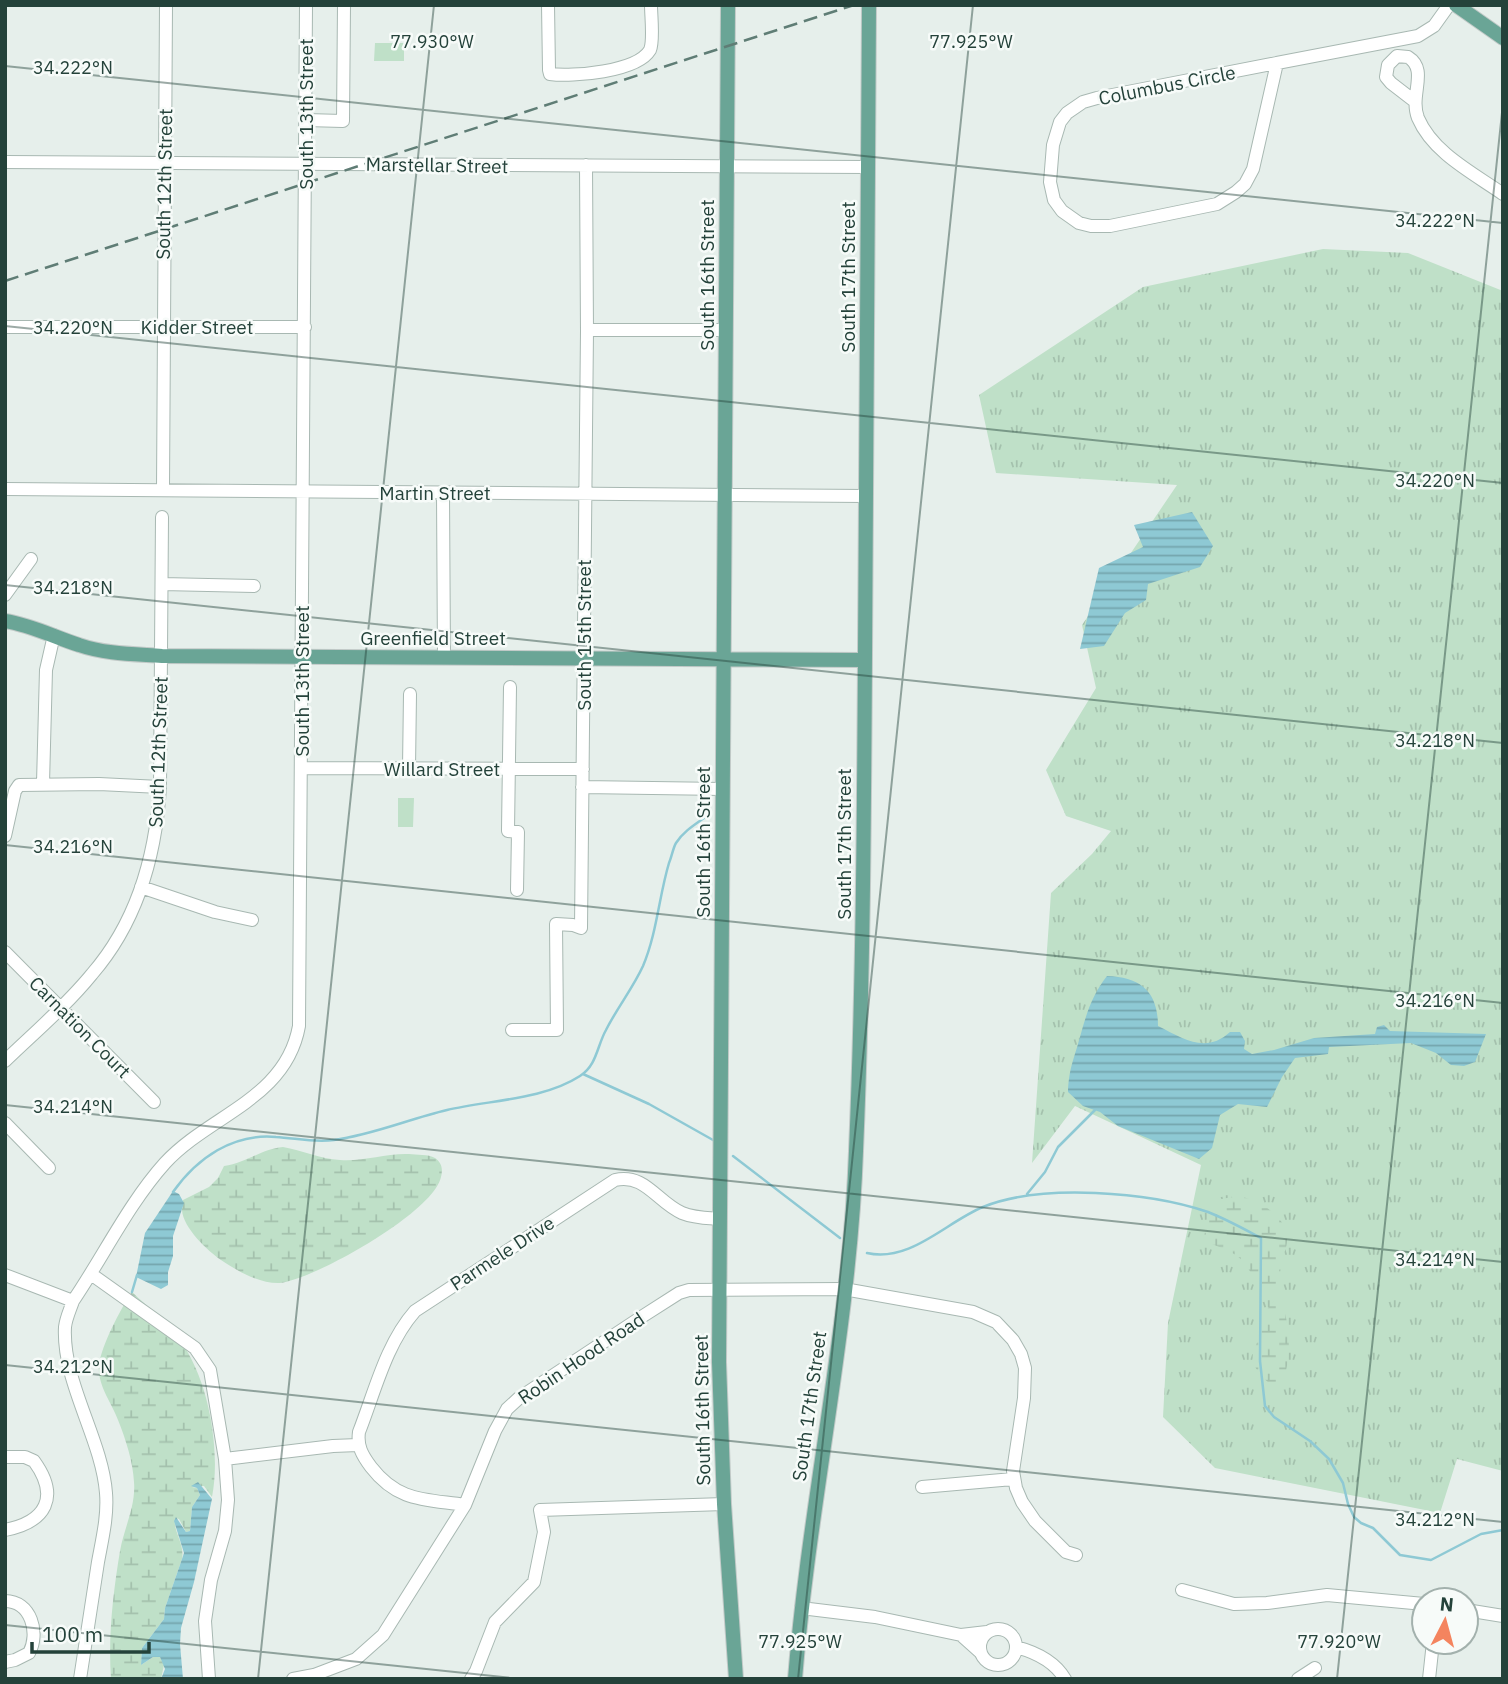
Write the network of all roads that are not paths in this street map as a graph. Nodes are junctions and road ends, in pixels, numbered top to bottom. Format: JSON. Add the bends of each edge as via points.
{"nodes":[{"id":1,"x":166,"y":5,"type":"edge"},
{"id":2,"x":306,"y":5,"type":"edge"},
{"id":3,"x":344,"y":5,"type":"edge"},
{"id":4,"x":548,"y":5,"type":"edge"},
{"id":5,"x":651,"y":5,"type":"edge"},
{"id":6,"x":728,"y":5,"type":"edge"},
{"id":7,"x":869,"y":5,"type":"edge"},
{"id":8,"x":1449,"y":5,"type":"edge"},
{"id":9,"x":1456,"y":5,"type":"edge"},
{"id":10,"x":1503,"y":38,"type":"edge"},
{"id":11,"x":1277,"y":63,"type":"junction"},
{"id":12,"x":1413,"y":100,"type":"dead end"},
{"id":13,"x":306,"y":120,"type":"junction"},
{"id":14,"x":5,"y":162,"type":"edge"},
{"id":15,"x":164,"y":163,"type":"junction"},
{"id":16,"x":306,"y":164,"type":"junction"},
{"id":17,"x":586,"y":165,"type":"junction"},
{"id":18,"x":727,"y":166,"type":"junction"},
{"id":19,"x":868,"y":167,"type":"junction"},
{"id":20,"x":1503,"y":194,"type":"edge"},
{"id":21,"x":5,"y":327,"type":"edge"},
{"id":22,"x":305,"y":327,"type":"junction"},
{"id":23,"x":162,"y":328,"type":"junction"},
{"id":24,"x":587,"y":330,"type":"junction"},
{"id":25,"x":726,"y":330,"type":"junction"},
{"id":26,"x":5,"y":489,"type":"edge"},
{"id":27,"x":163,"y":489,"type":"junction"},
{"id":28,"x":303,"y":492,"type":"junction"},
{"id":29,"x":443,"y":494,"type":"junction"},
{"id":30,"x":584,"y":494,"type":"junction"},
{"id":31,"x":725,"y":494,"type":"junction"},
{"id":32,"x":866,"y":496,"type":"junction"},
{"id":33,"x":162,"y":517,"type":"dead end"},
{"id":34,"x":31,"y":559,"type":"dead end"},
{"id":35,"x":162,"y":584,"type":"junction"},
{"id":36,"x":254,"y":586,"type":"dead end"},
{"id":37,"x":5,"y":595,"type":"edge"},
{"id":38,"x":5,"y":621,"type":"edge"},
{"id":39,"x":54,"y":635,"type":"junction"},
{"id":40,"x":162,"y":656,"type":"junction"},
{"id":41,"x":302,"y":656,"type":"junction"},
{"id":42,"x":444,"y":658,"type":"junction"},
{"id":43,"x":585,"y":658,"type":"junction"},
{"id":44,"x":724,"y":659,"type":"junction"},
{"id":45,"x":864,"y":660,"type":"junction"},
{"id":46,"x":510,"y":687,"type":"dead end"},
{"id":47,"x":410,"y":694,"type":"dead end"},
{"id":48,"x":301,"y":768,"type":"junction"},
{"id":49,"x":409,"y":768,"type":"junction"},
{"id":50,"x":509,"y":769,"type":"junction"},
{"id":51,"x":583,"y":769,"type":"junction"},
{"id":52,"x":43,"y":783,"type":"junction"},
{"id":53,"x":160,"y":787,"type":"junction"},
{"id":54,"x":582,"y":787,"type":"junction"},
{"id":55,"x":723,"y":789,"type":"junction"},
{"id":56,"x":5,"y":836,"type":"edge"},
{"id":57,"x":141,"y":887,"type":"junction"},
{"id":58,"x":517,"y":890,"type":"dead end"},
{"id":59,"x":253,"y":920,"type":"dead end"},
{"id":60,"x":5,"y":952,"type":"edge"},
{"id":61,"x":61,"y":1007,"type":"junction"},
{"id":62,"x":512,"y":1030,"type":"dead end"},
{"id":63,"x":5,"y":1061,"type":"edge"},
{"id":64,"x":155,"y":1102,"type":"dead end"},
{"id":65,"x":5,"y":1123,"type":"edge"},
{"id":66,"x":49,"y":1168,"type":"dead end"},
{"id":67,"x":720,"y":1219,"type":"junction"},
{"id":68,"x":91,"y":1274,"type":"junction"},
{"id":69,"x":5,"y":1275,"type":"edge"},
{"id":70,"x":720,"y":1289,"type":"junction"},
{"id":71,"x":844,"y":1289,"type":"junction"},
{"id":72,"x":73,"y":1301,"type":"junction"},
{"id":73,"x":358,"y":1445,"type":"junction"},
{"id":74,"x":5,"y":1458,"type":"edge"},
{"id":75,"x":225,"y":1459,"type":"junction"},
{"id":76,"x":1013,"y":1479,"type":"junction"},
{"id":77,"x":922,"y":1487,"type":"dead end"},
{"id":78,"x":724,"y":1504,"type":"junction"},
{"id":79,"x":465,"y":1505,"type":"junction"},
{"id":80,"x":5,"y":1530,"type":"edge"},
{"id":81,"x":1076,"y":1555,"type":"dead end"},
{"id":82,"x":1182,"y":1590,"type":"dead end"},
{"id":83,"x":5,"y":1601,"type":"edge"},
{"id":84,"x":1410,"y":1603,"type":"edge"},
{"id":85,"x":801,"y":1608,"type":"junction"},
{"id":86,"x":1480,"y":1612,"type":"edge"},
{"id":87,"x":1503,"y":1616,"type":"edge"},
{"id":88,"x":987,"y":1632,"type":"junction"},
{"id":89,"x":961,"y":1635,"type":"junction"},
{"id":90,"x":1016,"y":1647,"type":"junction"},
{"id":91,"x":1431,"y":1656,"type":"edge"},
{"id":92,"x":984,"y":1657,"type":"junction"},
{"id":93,"x":5,"y":1662,"type":"edge"},
{"id":94,"x":1006,"y":1663,"type":"junction"},
{"id":95,"x":1315,"y":1668,"type":"dead end"},
{"id":96,"x":994,"y":1678,"type":"edge"},
{"id":97,"x":80,"y":1679,"type":"edge"},
{"id":98,"x":209,"y":1679,"type":"edge"},
{"id":99,"x":293,"y":1679,"type":"edge"},
{"id":100,"x":471,"y":1679,"type":"edge"},
{"id":101,"x":736,"y":1679,"type":"edge"},
{"id":102,"x":795,"y":1679,"type":"edge"},
{"id":103,"x":1065,"y":1679,"type":"edge"},
{"id":104,"x":1298,"y":1679,"type":"edge"},
{"id":105,"x":1429,"y":1679,"type":"edge"}],
"edges":[{"from":1,"to":15,"type":"street","name":"South 12th Street"},
{"from":2,"to":13,"type":"street","name":"South 13th Street"},
{"from":3,"to":13,"type":"street","via":[[344,121]]},
{"from":4,"to":5,"type":"street","via":[[549,70],[562,75],[614,69],[646,54],[652,44]]},
{"from":6,"to":18,"type":"main road","name":"South 16th Street"},
{"from":7,"to":19,"type":"main road","name":"South 17th Street"},
{"from":8,"to":11,"type":"street","name":"Columbus Circle","via":[[1434,26],[1418,36]]},
{"from":9,"to":10,"type":"main road"},
{"from":11,"to":11,"type":"street","name":"Columbus Circle","via":[[1097,98],[1074,107],[1060,122],[1053,145],[1050,182],[1058,206],[1079,223],[1104,226],[1228,199],[1253,169]]},
{"from":12,"to":20,"type":"street","via":[[1434,143]]},
{"from":13,"to":16,"type":"street","name":"South 13th Street"},
{"from":14,"to":15,"type":"street","name":"Marstellar Street"},
{"from":15,"to":16,"type":"street","name":"Marstellar Street"},
{"from":15,"to":23,"type":"street","name":"South 12th Street"},
{"from":16,"to":17,"type":"street","name":"Marstellar Street"},
{"from":16,"to":22,"type":"street","name":"South 13th Street"},
{"from":17,"to":18,"type":"street","name":"Marstellar Street"},
{"from":17,"to":24,"type":"street","name":"South 15th Street"},
{"from":18,"to":19,"type":"street","name":"Marstellar Street"},
{"from":18,"to":25,"type":"main road","name":"South 16th Street"},
{"from":19,"to":32,"type":"main road","name":"South 17th Street"},
{"from":21,"to":23,"type":"street","name":"Kidder Street"},
{"from":22,"to":23,"type":"street","name":"Kidder Street"},
{"from":22,"to":28,"type":"street","name":"South 13th Street"},
{"from":23,"to":27,"type":"street","name":"South 12th Street"},
{"from":24,"to":25,"type":"street"},
{"from":24,"to":30,"type":"street","name":"South 15th Street"},
{"from":25,"to":31,"type":"main road","name":"South 16th Street"},
{"from":26,"to":27,"type":"street","name":"Martin Street"},
{"from":27,"to":28,"type":"street","name":"Martin Street"},
{"from":28,"to":29,"type":"street","name":"Martin Street"},
{"from":28,"to":41,"type":"street","name":"South 13th Street"},
{"from":29,"to":30,"type":"street","name":"Martin Street"},
{"from":29,"to":42,"type":"street"},
{"from":30,"to":31,"type":"street","name":"Martin Street"},
{"from":30,"to":43,"type":"street","name":"South 15th Street"},
{"from":31,"to":32,"type":"street","name":"Martin Street"},
{"from":31,"to":44,"type":"main road","name":"South 16th Street"},
{"from":32,"to":45,"type":"main road","name":"South 17th Street"},
{"from":33,"to":35,"type":"street","name":"South 12th Street"},
{"from":34,"to":37,"type":"street"},
{"from":35,"to":36,"type":"street"},
{"from":35,"to":40,"type":"street","name":"South 12th Street"},
{"from":38,"to":39,"type":"main road","name":"Greenfield Street"},
{"from":39,"to":40,"type":"main road","name":"Greenfield Street","via":[[100,651]]},
{"from":39,"to":52,"type":"street","via":[[46,670]]},
{"from":40,"to":41,"type":"main road","name":"Greenfield Street"},
{"from":40,"to":53,"type":"street","name":"South 12th Street"},
{"from":41,"to":42,"type":"main road","name":"Greenfield Street"},
{"from":41,"to":48,"type":"street","name":"South 13th Street"},
{"from":42,"to":43,"type":"main road","name":"Greenfield Street"},
{"from":43,"to":44,"type":"main road","name":"Greenfield Street"},
{"from":43,"to":51,"type":"street","name":"South 15th Street"},
{"from":44,"to":45,"type":"main road","name":"Greenfield Street"},
{"from":44,"to":55,"type":"main road","name":"South 16th Street"},
{"from":45,"to":71,"type":"main road","name":"South 17th Street","via":[[861,1046]]},
{"from":46,"to":50,"type":"street"},
{"from":47,"to":49,"type":"street"},
{"from":48,"to":49,"type":"street","name":"Willard Street"},
{"from":48,"to":68,"type":"street","name":"South 13th Street","via":[[300,1014],[290,1056],[262,1091],[197,1135],[163,1165]]},
{"from":49,"to":50,"type":"street","name":"Willard Street"},
{"from":50,"to":51,"type":"street","name":"Willard Street"},
{"from":50,"to":58,"type":"street","via":[[508,831],[518,832]]},
{"from":51,"to":54,"type":"street","name":"South 15th Street"},
{"from":52,"to":53,"type":"street"},
{"from":52,"to":56,"type":"street","via":[[16,788]]},
{"from":53,"to":57,"type":"street","name":"South 12th Street","via":[[154,843]]},
{"from":54,"to":55,"type":"street"},
{"from":54,"to":62,"type":"street","name":"South 15th Street","via":[[581,928],[556,924],[557,1030]]},
{"from":55,"to":67,"type":"main road","name":"South 16th Street"},
{"from":57,"to":59,"type":"street"},
{"from":57,"to":61,"type":"street","name":"South 12th Street","via":[[110,949]]},
{"from":60,"to":61,"type":"street","name":"Carnation Court"},
{"from":61,"to":63,"type":"street","name":"South 12th Street"},
{"from":61,"to":64,"type":"street","name":"Carnation Court"},
{"from":65,"to":66,"type":"street"},
{"from":67,"to":70,"type":"main road","name":"South 16th Street"},
{"from":67,"to":73,"type":"street","name":"Parmele Drive","via":[[681,1213],[632,1178],[596,1190],[415,1311],[389,1353]]},
{"from":68,"to":72,"type":"street","name":"South 13th Street"},
{"from":68,"to":75,"type":"street","via":[[201,1355],[209,1370]]},
{"from":69,"to":72,"type":"street"},
{"from":70,"to":71,"type":"street","name":"Robin Hood Road"},
{"from":70,"to":78,"type":"main road","name":"South 16th Street"},
{"from":70,"to":79,"type":"street","name":"Robin Hood Road","via":[[678,1293],[519,1398],[499,1423]]},
{"from":71,"to":76,"type":"street","name":"Robin Hood Road","via":[[973,1311],[1005,1330],[1025,1368]]},
{"from":71,"to":85,"type":"main road","name":"South 17th Street"},
{"from":72,"to":97,"type":"street","via":[[65,1329],[68,1354],[107,1495]]},
{"from":73,"to":75,"type":"street"},
{"from":73,"to":79,"type":"street","via":[[391,1489],[410,1497]]},
{"from":74,"to":80,"type":"street","via":[[34,1461],[46,1501],[39,1517]]},
{"from":75,"to":98,"type":"street","via":[[227,1517],[205,1621]]},
{"from":76,"to":77,"type":"street"},
{"from":76,"to":81,"type":"street","via":[[1021,1502],[1035,1521],[1066,1552]]},
{"from":78,"to":100,"type":"street","via":[[540,1510],[544,1532],[534,1582],[495,1622]]},
{"from":78,"to":101,"type":"main road","name":"South 16th Street"},
{"from":79,"to":99,"type":"street","name":"Robin Hood Road","via":[[374,1644],[345,1663]]},
{"from":82,"to":84,"type":"street","via":[[1234,1604],[1327,1595]]},
{"from":83,"to":93,"type":"street","via":[[27,1610],[34,1640],[29,1653]]},
{"from":85,"to":89,"type":"street"},
{"from":85,"to":102,"type":"main road","name":"South 17th Street"},
{"from":86,"to":87,"type":"street"},
{"from":88,"to":89,"type":"street"},
{"from":88,"to":90,"type":"street","via":[[1007,1631]]},
{"from":88,"to":92,"type":"street","via":[[980,1642]]},
{"from":89,"to":92,"type":"street"},
{"from":90,"to":94,"type":"street"},
{"from":90,"to":103,"type":"street","via":[[1058,1668]]},
{"from":91,"to":105,"type":"street"},
{"from":92,"to":94,"type":"street","via":[[997,1665]]},
{"from":92,"to":96,"type":"street"},
{"from":94,"to":96,"type":"street"},
{"from":95,"to":104,"type":"street"}]}
